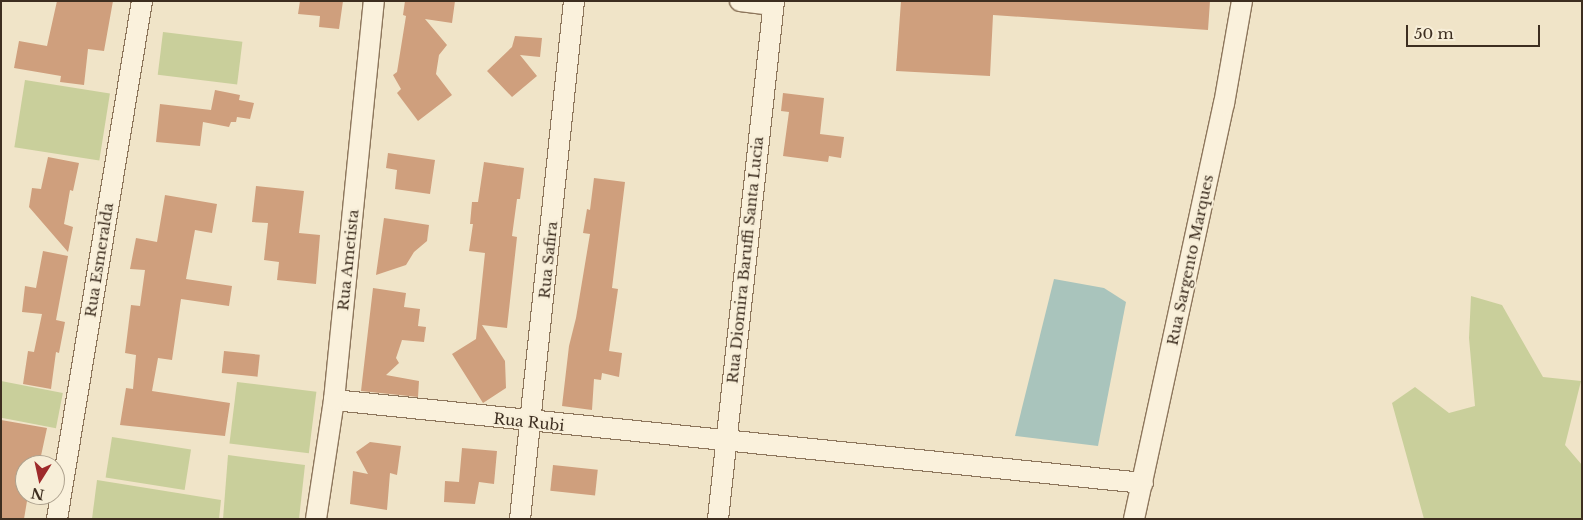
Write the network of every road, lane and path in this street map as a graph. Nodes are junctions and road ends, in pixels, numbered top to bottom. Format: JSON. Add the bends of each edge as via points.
{"nodes":[{"id":1,"x":142,"y":1,"type":"edge"},
{"id":2,"x":374,"y":1,"type":"edge"},
{"id":3,"x":574,"y":1,"type":"edge"},
{"id":4,"x":740,"y":1,"type":"edge"},
{"id":5,"x":1242,"y":1,"type":"edge"},
{"id":6,"x":773,"y":3,"type":"edge"},
{"id":7,"x":334,"y":400,"type":"junction"},
{"id":8,"x":530,"y":422,"type":"junction"},
{"id":9,"x":725,"y":442,"type":"junction"},
{"id":10,"x":1143,"y":483,"type":"junction"},
{"id":11,"x":57,"y":519,"type":"edge"},
{"id":12,"x":316,"y":519,"type":"edge"},
{"id":13,"x":520,"y":519,"type":"edge"},
{"id":14,"x":718,"y":519,"type":"edge"},
{"id":15,"x":1134,"y":519,"type":"edge"}],
"edges":[{"from":1,"to":11,"type":"street","name":"Rua Esmeralda"},
{"from":2,"to":7,"type":"street","name":"Rua Ametista"},
{"from":3,"to":8,"type":"street","name":"Rua Safira"},
{"from":4,"to":6,"type":"street"},
{"from":5,"to":10,"type":"street","name":"Rua Sargento Marques","via":[[1224,104]]},
{"from":6,"to":9,"type":"street","name":"Rua Diomira Baruffi Santa Lucia"},
{"from":7,"to":8,"type":"street","name":"Rua Rubi"},
{"from":7,"to":12,"type":"street","name":"Rua Ametista"},
{"from":8,"to":9,"type":"street","name":"Rua Rubi"},
{"from":8,"to":13,"type":"street","name":"Rua Safira"},
{"from":9,"to":10,"type":"street","name":"Rua Rubi"},
{"from":9,"to":14,"type":"street","name":"Rua Diomira Baruffi Santa Lucia"},
{"from":10,"to":15,"type":"street","name":"Rua Sargento Marques"}]}
